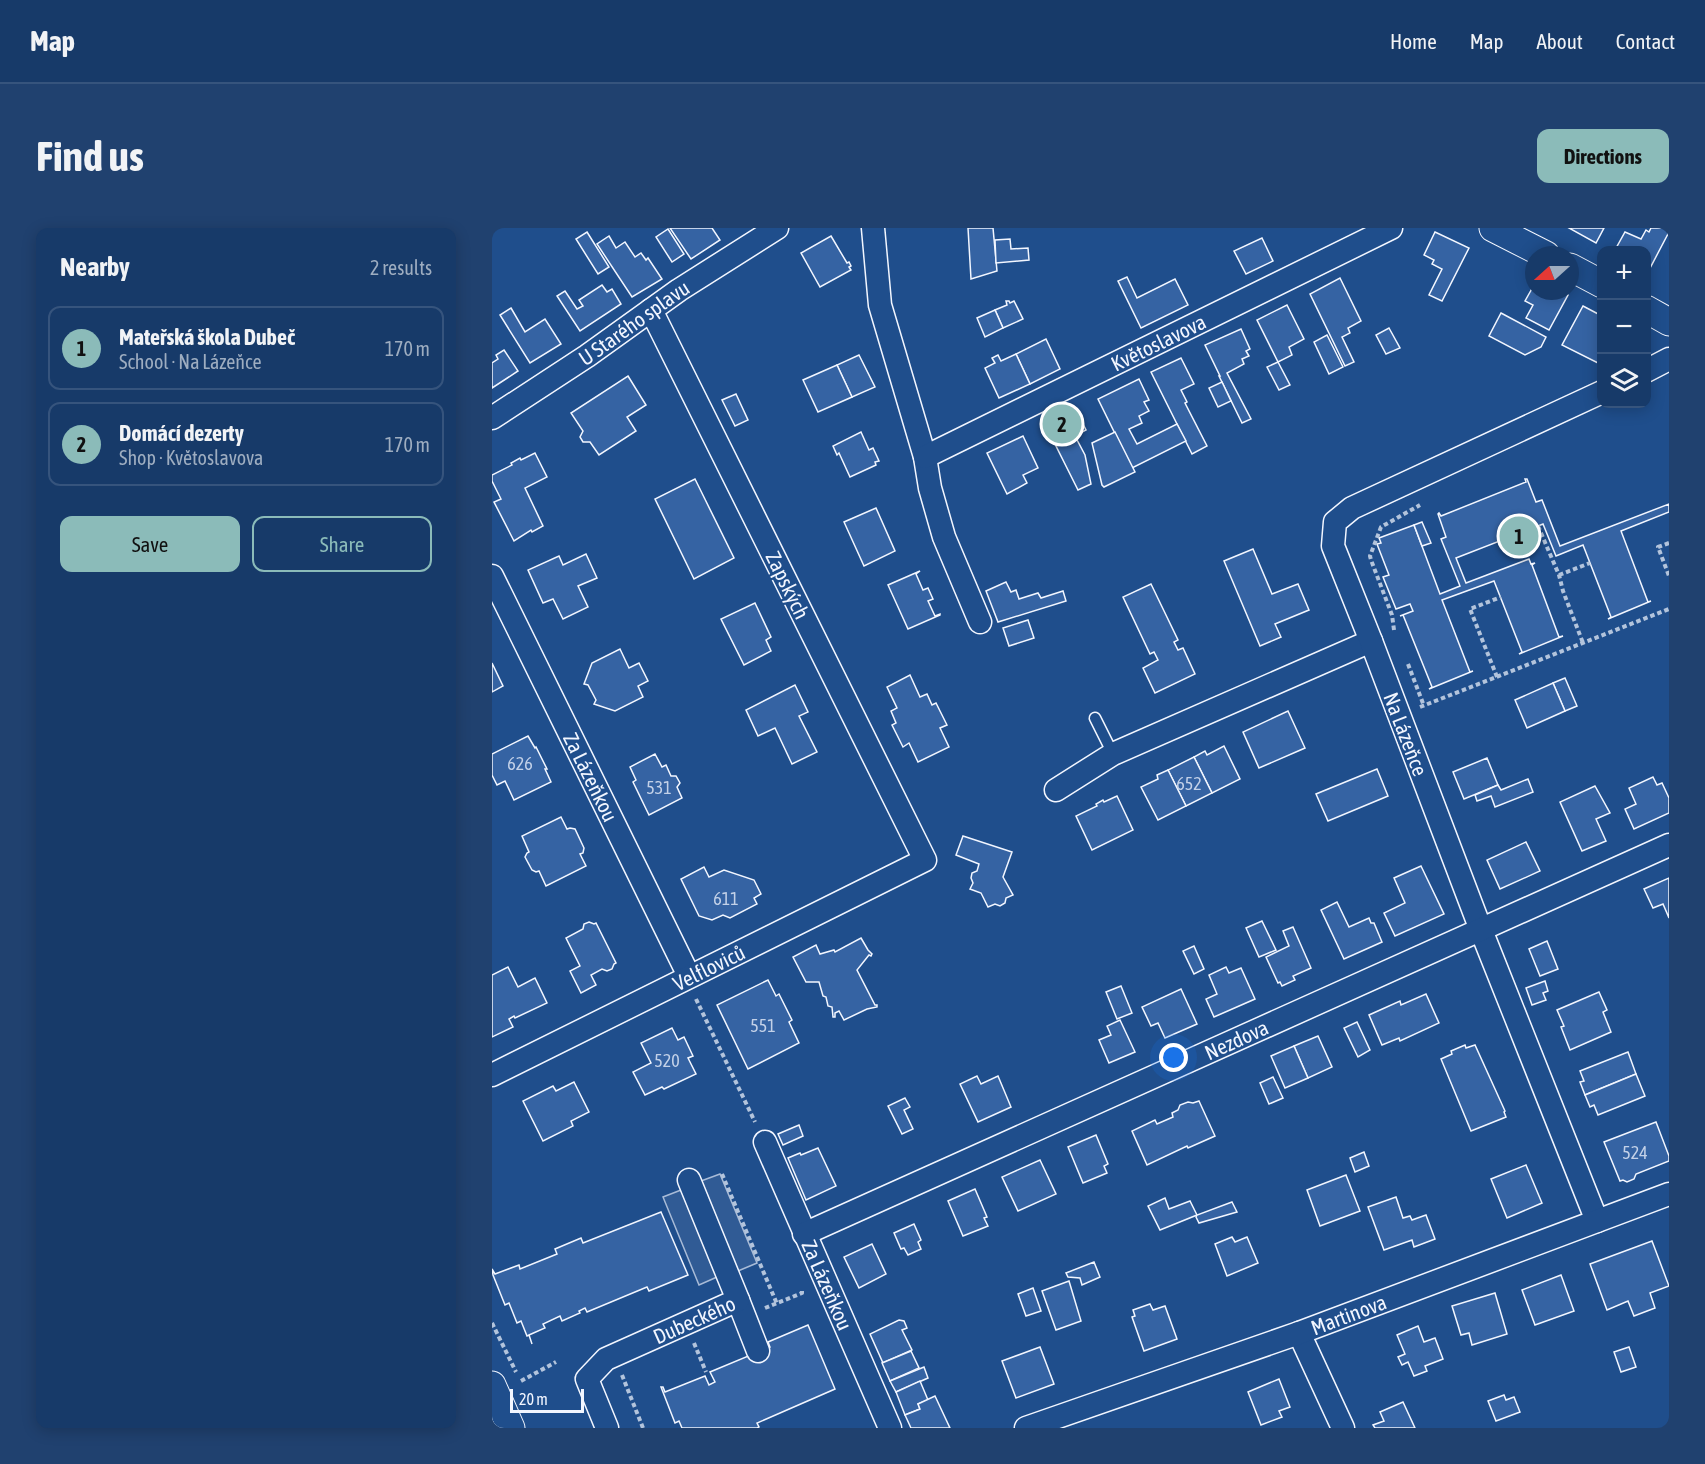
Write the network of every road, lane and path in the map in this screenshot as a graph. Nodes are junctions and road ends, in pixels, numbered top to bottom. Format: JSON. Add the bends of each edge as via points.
{"nodes":[{"id":1,"x":777,"y":228,"type":"edge"},
{"id":2,"x":873,"y":228,"type":"edge"},
{"id":3,"x":1391,"y":228,"type":"edge"},
{"id":4,"x":1493,"y":228,"type":"edge"},
{"id":5,"x":1528,"y":246,"type":"edge"},
{"id":6,"x":1579,"y":272,"type":"edge"},
{"id":7,"x":1597,"y":281,"type":"edge"},
{"id":8,"x":651,"y":310,"type":"junction"},
{"id":9,"x":1651,"y":311,"type":"edge"},
{"id":10,"x":1669,"y":322,"type":"edge"},
{"id":11,"x":1669,"y":359,"type":"edge"},
{"id":12,"x":1651,"y":369,"type":"edge"},
{"id":13,"x":1597,"y":394,"type":"edge"},
{"id":14,"x":492,"y":418,"type":"edge"},
{"id":15,"x":925,"y":457,"type":"junction"},
{"id":16,"x":1420,"y":506,"type":"dead end"},
{"id":17,"x":1538,"y":526,"type":"dead end"},
{"id":18,"x":1669,"y":543,"type":"edge"},
{"id":19,"x":1590,"y":563,"type":"dead end"},
{"id":20,"x":1559,"y":575,"type":"junction"},
{"id":21,"x":492,"y":576,"type":"edge"},
{"id":22,"x":1669,"y":576,"type":"edge"},
{"id":23,"x":1501,"y":597,"type":"dead end"},
{"id":24,"x":1669,"y":609,"type":"edge"},
{"id":25,"x":980,"y":622,"type":"dead end"},
{"id":26,"x":1396,"y":636,"type":"dead end"},
{"id":27,"x":1371,"y":641,"type":"junction"},
{"id":28,"x":1583,"y":643,"type":"junction"},
{"id":29,"x":1404,"y":656,"type":"dead end"},
{"id":30,"x":1497,"y":677,"type":"junction"},
{"id":31,"x":1424,"y":706,"type":"junction"},
{"id":32,"x":1416,"y":709,"type":"dead end"},
{"id":33,"x":1095,"y":718,"type":"dead end"},
{"id":34,"x":1113,"y":754,"type":"junction"},
{"id":35,"x":1056,"y":790,"type":"dead end"},
{"id":36,"x":1669,"y":845,"type":"edge"},
{"id":37,"x":925,"y":860,"type":"joint"},
{"id":38,"x":1481,"y":930,"type":"junction"},
{"id":39,"x":689,"y":976,"type":"junction"},
{"id":40,"x":492,"y":1076,"type":"edge"},
{"id":41,"x":765,"y":1142,"type":"joint"},
{"id":42,"x":722,"y":1174,"type":"dead end"},
{"id":43,"x":689,"y":1180,"type":"dead end"},
{"id":44,"x":1669,"y":1194,"type":"edge"},
{"id":45,"x":1597,"y":1221,"type":"junction"},
{"id":46,"x":804,"y":1234,"type":"junction"},
{"id":47,"x":803,"y":1281,"type":"dead end"},
{"id":48,"x":777,"y":1304,"type":"junction"},
{"id":49,"x":741,"y":1309,"type":"junction"},
{"id":50,"x":1299,"y":1333,"type":"junction"},
{"id":51,"x":692,"y":1340,"type":"dead end"},
{"id":52,"x":759,"y":1351,"type":"dead end"},
{"id":53,"x":556,"y":1362,"type":"dead end"},
{"id":54,"x":620,"y":1370,"type":"dead end"},
{"id":55,"x":706,"y":1372,"type":"dead end"},
{"id":56,"x":521,"y":1381,"type":"dead end"},
{"id":57,"x":492,"y":1385,"type":"edge"},
{"id":58,"x":511,"y":1428,"type":"edge"},
{"id":59,"x":607,"y":1428,"type":"edge"},
{"id":60,"x":644,"y":1428,"type":"edge"},
{"id":61,"x":890,"y":1428,"type":"edge"},
{"id":62,"x":1026,"y":1428,"type":"edge"},
{"id":63,"x":1343,"y":1428,"type":"edge"}],
"edges":[{"from":1,"to":8,"type":"street","name":"U Starého splavu"},
{"from":2,"to":15,"type":"street","via":[[880,304]]},
{"from":3,"to":15,"type":"street","name":"Květoslavova"},
{"from":4,"to":5,"type":"street"},
{"from":6,"to":7,"type":"street"},
{"from":8,"to":14,"type":"street","name":"U Starého splavu"},
{"from":8,"to":37,"type":"street","name":"Zapských"},
{"from":9,"to":10,"type":"street"},
{"from":11,"to":12,"type":"street"},
{"from":13,"to":27,"type":"street","name":"Na Lázeňce","via":[[1372,498],[1335,522],[1333,546]]},
{"from":15,"to":25,"type":"street","via":[[944,537]]},
{"from":16,"to":26,"type":"path","via":[[1380,527],[1370,556]]},
{"from":17,"to":20,"type":"path"},
{"from":18,"to":22,"type":"path","via":[[1658,547]]},
{"from":19,"to":20,"type":"path"},
{"from":20,"to":28,"type":"path"},
{"from":21,"to":39,"type":"street","name":"Za Lázeňkou"},
{"from":23,"to":30,"type":"path","via":[[1470,609]]},
{"from":24,"to":28,"type":"path"},
{"from":27,"to":34,"type":"street"},
{"from":27,"to":38,"type":"street","name":"Na Lázeňce"},
{"from":28,"to":30,"type":"path"},
{"from":29,"to":31,"type":"path"},
{"from":30,"to":31,"type":"path"},
{"from":31,"to":32,"type":"path"},
{"from":33,"to":34,"type":"lane"},
{"from":34,"to":35,"type":"street"},
{"from":36,"to":38,"type":"street","name":"Nezdova"},
{"from":37,"to":39,"type":"street","name":"Velfloviců"},
{"from":38,"to":45,"type":"street","name":"Na Lázeňce"},
{"from":38,"to":46,"type":"street","name":"Nezdova"},
{"from":39,"to":40,"type":"street","name":"Velfloviců"},
{"from":39,"to":41,"type":"path","via":[[693,993]]},
{"from":41,"to":46,"type":"street","name":"Za Lázeňkou"},
{"from":42,"to":48,"type":"path"},
{"from":43,"to":49,"type":"street","name":"Dubeckého"},
{"from":44,"to":45,"type":"street","name":"Martinova"},
{"from":45,"to":50,"type":"street","name":"Martinova"},
{"from":46,"to":61,"type":"street","name":"Za Lázeňkou"},
{"from":47,"to":48,"type":"path","via":[[802,1293]]},
{"from":48,"to":49,"type":"path"},
{"from":49,"to":52,"type":"street"},
{"from":49,"to":59,"type":"street","name":"Dubeckého","via":[[606,1359],[587,1379]]},
{"from":50,"to":62,"type":"street","name":"Martinova"},
{"from":50,"to":63,"type":"street"},
{"from":51,"to":55,"type":"path"},
{"from":53,"to":56,"type":"path"},
{"from":54,"to":60,"type":"path"},
{"from":57,"to":58,"type":"street"}]}
